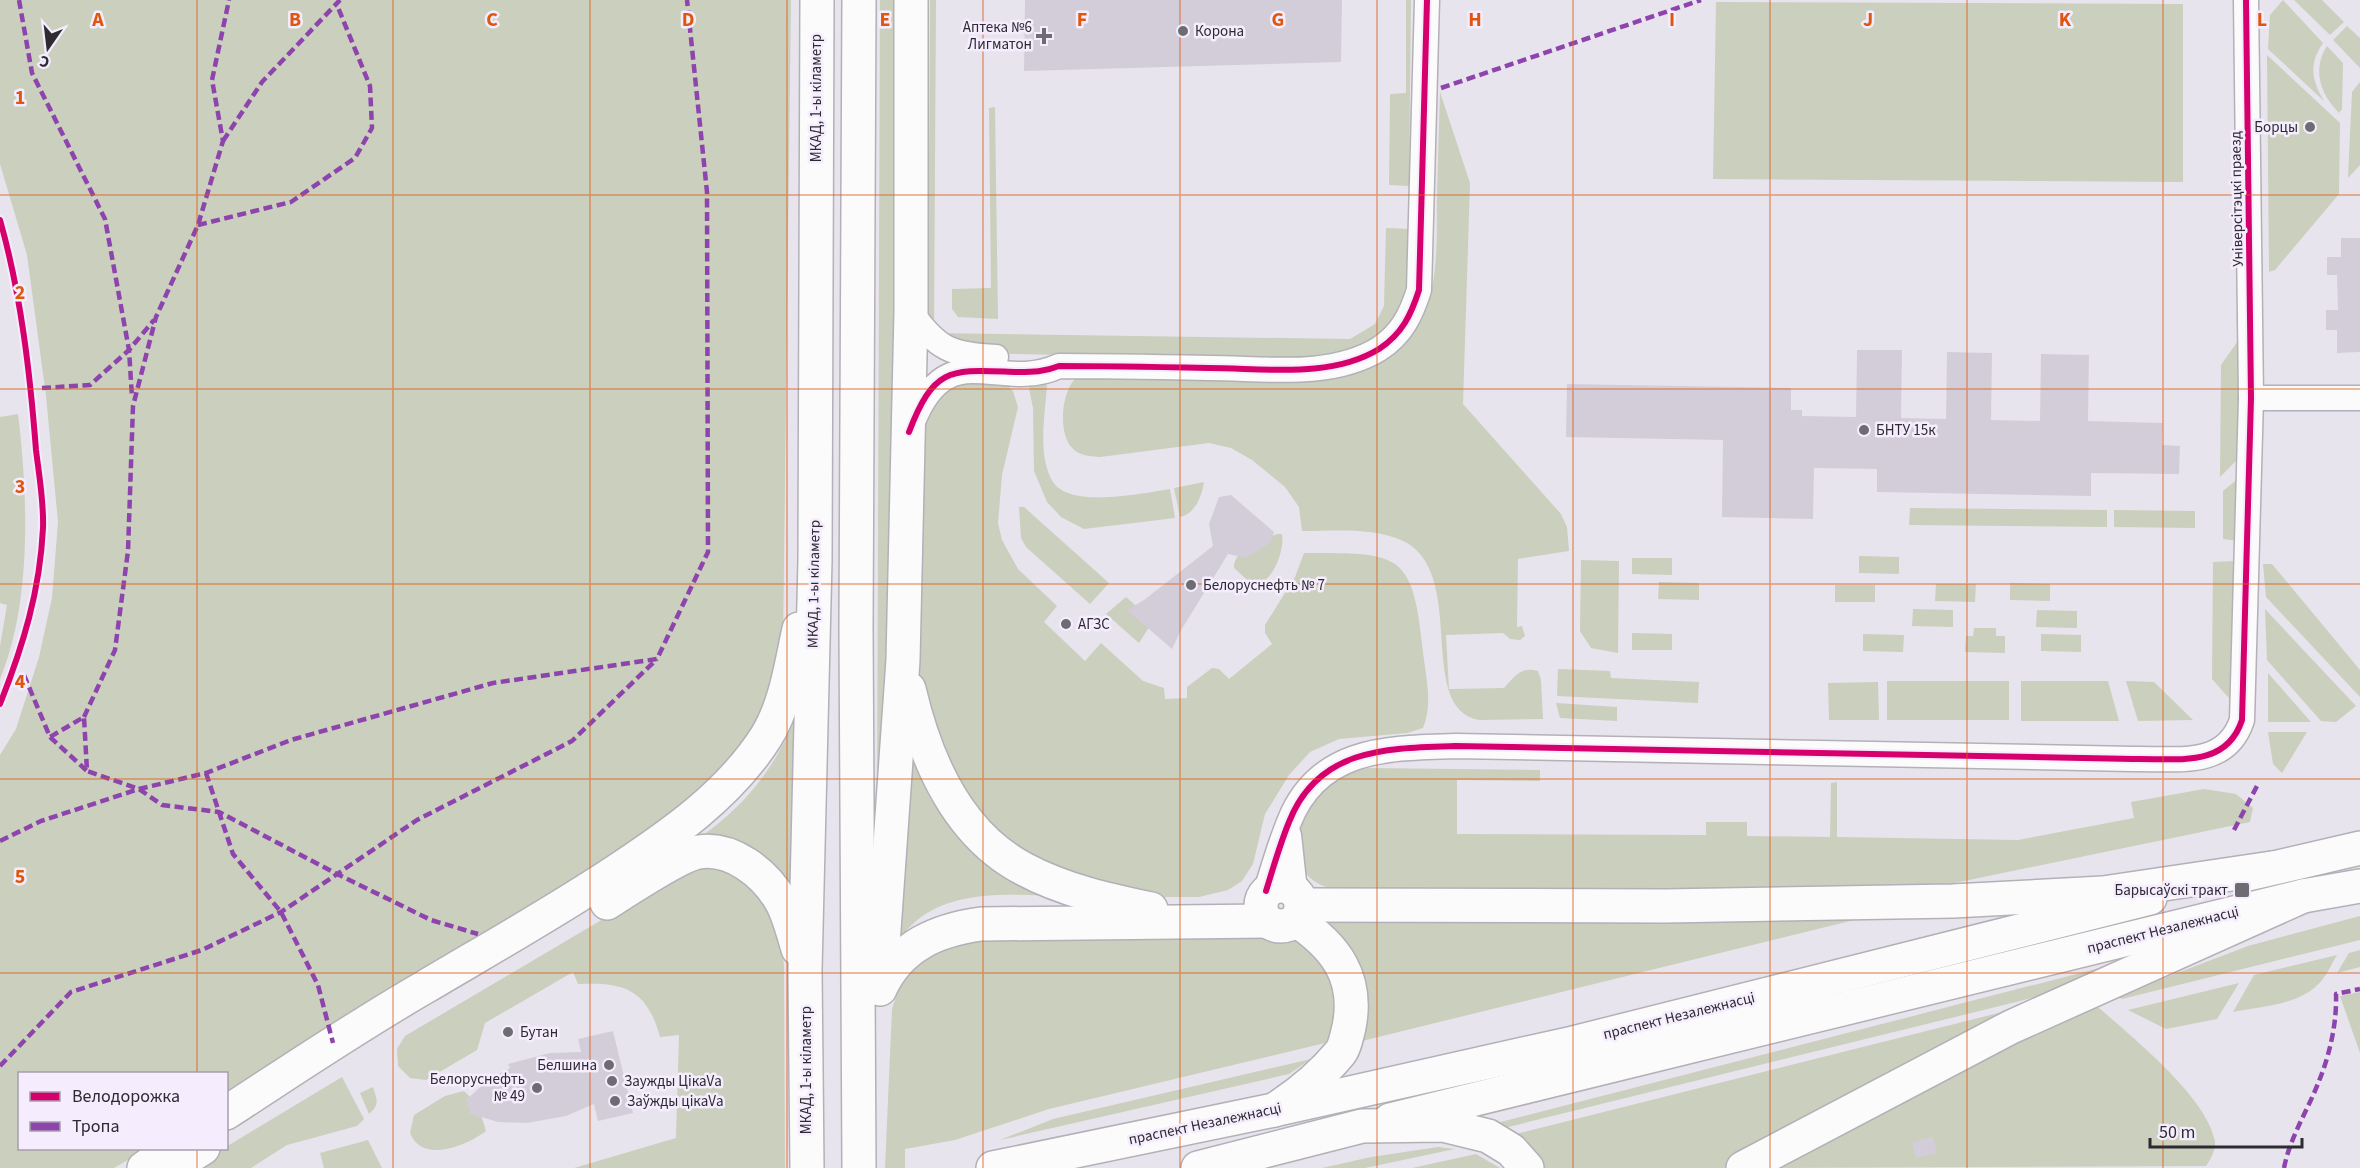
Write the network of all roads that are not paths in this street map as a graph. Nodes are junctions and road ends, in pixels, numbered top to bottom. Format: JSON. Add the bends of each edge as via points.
{"nodes":[{"id":1,"x":817,"y":0,"type":"edge"},
{"id":2,"x":859,"y":0,"type":"edge"},
{"id":3,"x":911,"y":0,"type":"edge"},
{"id":4,"x":1427,"y":0,"type":"edge"},
{"id":5,"x":2246,"y":0,"type":"edge"},
{"id":6,"x":911,"y":312,"type":"junction"},
{"id":7,"x":1059,"y":366,"type":"junction"},
{"id":8,"x":2251,"y":398,"type":"junction"},
{"id":9,"x":2360,"y":398,"type":"edge"},
{"id":10,"x":909,"y":432,"type":"junction"},
{"id":11,"x":814,"y":560,"type":"junction"},
{"id":12,"x":903,"y":660,"type":"junction"},
{"id":13,"x":2360,"y":848,"type":"edge"},
{"id":14,"x":2272,"y":868,"type":"junction"},
{"id":15,"x":2360,"y":886,"type":"edge"},
{"id":16,"x":2303,"y":896,"type":"junction"},
{"id":17,"x":1281,"y":906,"type":"junction"},
{"id":18,"x":805,"y":970,"type":"junction"},
{"id":19,"x":880,"y":987,"type":"junction"},
{"id":20,"x":363,"y":1036,"type":"junction"},
{"id":21,"x":859,"y":1088,"type":"junction"},
{"id":22,"x":1274,"y":1110,"type":"junction"},
{"id":23,"x":228,"y":1112,"type":"edge"},
{"id":24,"x":1362,"y":1126,"type":"junction"},
{"id":25,"x":228,"y":1133,"type":"edge"},
{"id":26,"x":171,"y":1150,"type":"edge"},
{"id":27,"x":201,"y":1150,"type":"edge"},
{"id":28,"x":859,"y":1165,"type":"edge"},
{"id":29,"x":144,"y":1168,"type":"edge"},
{"id":30,"x":171,"y":1168,"type":"edge"},
{"id":31,"x":807,"y":1168,"type":"edge"},
{"id":32,"x":993,"y":1168,"type":"edge"},
{"id":33,"x":1198,"y":1168,"type":"edge"},
{"id":34,"x":1527,"y":1168,"type":"edge"},
{"id":35,"x":1743,"y":1168,"type":"edge"}],
"edges":[{"from":1,"to":11,"type":"main road","name":"МКАД, 1-ы кіламетр"},
{"from":2,"to":21,"type":"main road"},
{"from":3,"to":6,"type":"main road"},
{"from":4,"to":7,"type":"street","via":[[1419,290],[1410,318],[1397,334],[1379,349],[1360,357],[1312,369]]},
{"from":5,"to":8,"type":"street","name":"Універсітэцкі праезд"},
{"from":6,"to":7,"type":"street","via":[[927,335],[953,352],[1046,358]]},
{"from":6,"to":10,"type":"main road"},
{"from":7,"to":10,"type":"street","via":[[1045,372],[952,373],[921,400]]},
{"from":8,"to":9,"type":"street"},
{"from":8,"to":17,"type":"street","name":"Універсітэцкі праезд","via":[[2242,720],[2230,743],[2216,754],[2133,759],[1455,746],[1381,750],[1332,765],[1315,781],[1289,820]]},
{"from":10,"to":12,"type":"main road"},
{"from":11,"to":18,"type":"main road","name":"МКАД, 1-ы кіламетр"},
{"from":11,"to":20,"type":"main road","via":[[784,696],[767,735],[729,783],[662,841]]},
{"from":12,"to":17,"type":"main road","via":[[931,762],[972,826],[1023,869],[1103,899],[1155,910]]},
{"from":12,"to":19,"type":"main road"},
{"from":13,"to":14,"type":"main road","name":"праспект Незалежнасці"},
{"from":14,"to":17,"type":"main road","via":[[2103,893],[1953,901]]},
{"from":14,"to":22,"type":"main road","name":"праспект Незалежнасці","via":[[1573,1043]]},
{"from":15,"to":16,"type":"main road","name":"праспект Незалежнасці"},
{"from":16,"to":24,"type":"main road","name":"праспект Незалежнасці"},
{"from":16,"to":35,"type":"main road","via":[[2012,1027]]},
{"from":17,"to":19,"type":"main road","via":[[951,928],[908,950]]},
{"from":17,"to":22,"type":"main road","via":[[1321,937],[1336,955],[1346,973],[1350,1019],[1341,1053],[1304,1090]]},
{"from":18,"to":20,"type":"main road","via":[[781,901],[760,875],[721,852],[697,852]]},
{"from":18,"to":31,"type":"main road","name":"МКАД, 1-ы кіламетр"},
{"from":19,"to":21,"type":"main road"},
{"from":20,"to":23,"type":"main road"},
{"from":20,"to":25,"type":"main road"},
{"from":21,"to":28,"type":"main road"},
{"from":22,"to":32,"type":"main road","name":"праспект Незалежнасці"},
{"from":24,"to":33,"type":"main road","name":"праспект Незалежнасці"},
{"from":24,"to":34,"type":"main road","via":[[1443,1125],[1488,1136],[1511,1150]]},
{"from":26,"to":29,"type":"main road"},
{"from":27,"to":30,"type":"main road"}]}
